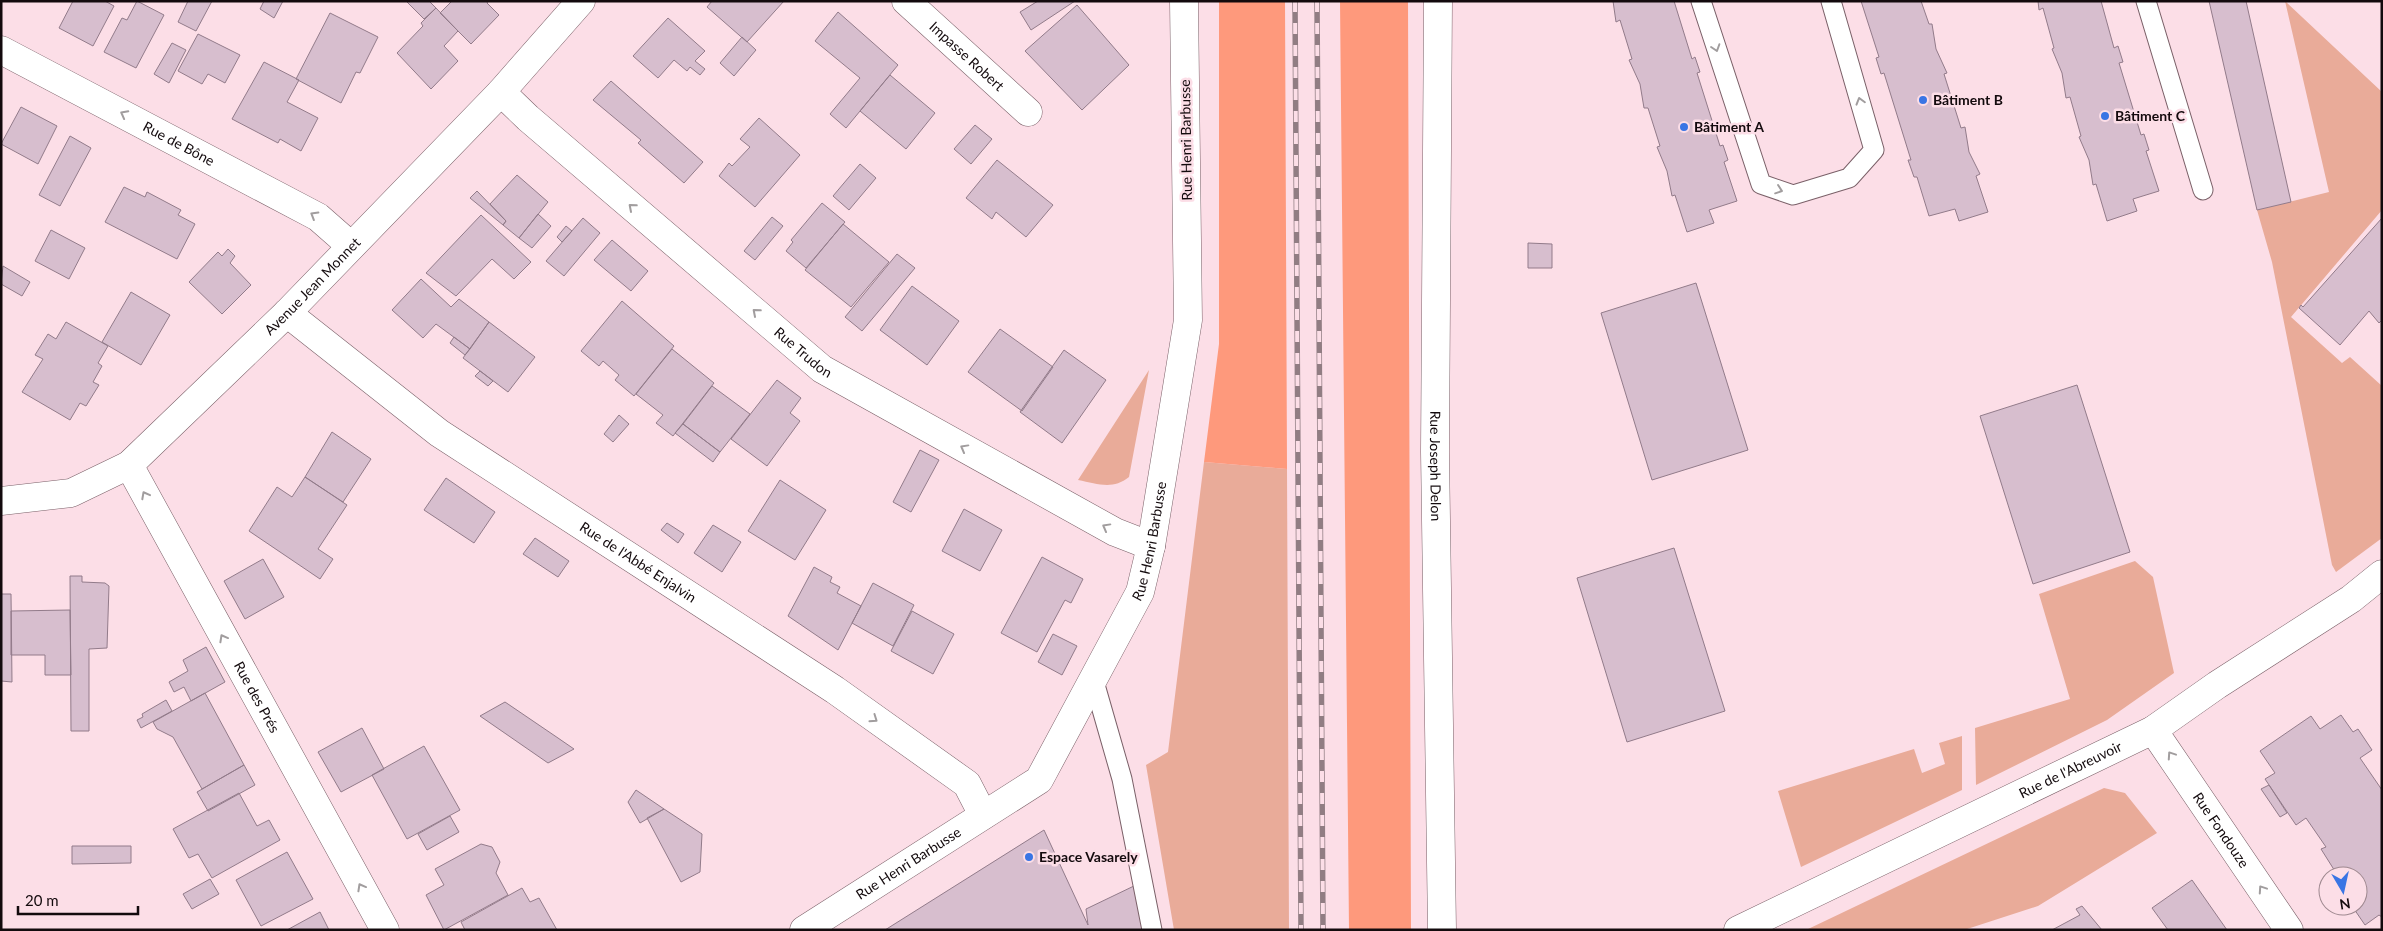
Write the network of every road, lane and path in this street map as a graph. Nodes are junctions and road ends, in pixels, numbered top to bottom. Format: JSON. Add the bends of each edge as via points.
{"nodes":[{"id":1,"x":581,"y":1,"type":"edge"},
{"id":2,"x":906,"y":1,"type":"edge"},
{"id":3,"x":1184,"y":1,"type":"edge"},
{"id":4,"x":1438,"y":1,"type":"edge"},
{"id":5,"x":1701,"y":1,"type":"edge"},
{"id":6,"x":1831,"y":1,"type":"edge"},
{"id":7,"x":2146,"y":1,"type":"edge"},
{"id":8,"x":1,"y":50,"type":"edge"},
{"id":9,"x":501,"y":92,"type":"junction"},
{"id":10,"x":1028,"y":112,"type":"dead end"},
{"id":11,"x":2203,"y":190,"type":"dead end"},
{"id":12,"x":351,"y":246,"type":"junction"},
{"id":13,"x":287,"y":314,"type":"junction"},
{"id":14,"x":129,"y":465,"type":"junction"},
{"id":15,"x":1,"y":501,"type":"edge"},
{"id":16,"x":1151,"y":546,"type":"junction"},
{"id":17,"x":2382,"y":574,"type":"edge"},
{"id":18,"x":1093,"y":678,"type":"junction"},
{"id":19,"x":2153,"y":730,"type":"junction"},
{"id":20,"x":983,"y":815,"type":"junction"},
{"id":21,"x":385,"y":930,"type":"edge"},
{"id":22,"x":804,"y":930,"type":"edge"},
{"id":23,"x":1152,"y":930,"type":"edge"},
{"id":24,"x":1442,"y":930,"type":"edge"},
{"id":25,"x":1738,"y":930,"type":"edge"},
{"id":26,"x":2289,"y":930,"type":"edge"}],
"edges":[{"from":1,"to":9,"type":"street","name":"Avenue Jean Monnet"},
{"from":2,"to":10,"type":"street","name":"Impasse Robert"},
{"from":3,"to":16,"type":"street","name":"Rue Henri Barbusse","via":[[1188,320]]},
{"from":4,"to":24,"type":"street","name":"Rue Joseph Delon","via":[[1435,452]]},
{"from":5,"to":6,"type":"lane","one_way":true,"via":[[1761,184],[1793,195],[1849,178],[1874,150]]},
{"from":7,"to":11,"type":"lane"},
{"from":12,"to":8,"type":"street","name":"Rue de Bône","one_way":true,"via":[[318,217]]},
{"from":9,"to":12,"type":"street","name":"Avenue Jean Monnet"},
{"from":16,"to":9,"type":"street","name":"Rue Trudon","one_way":true,"via":[[1115,532],[822,369]]},
{"from":12,"to":13,"type":"street","name":"Avenue Jean Monnet"},
{"from":13,"to":14,"type":"street","name":"Avenue Jean Monnet"},
{"from":13,"to":20,"type":"street","name":"Rue de l'Abbé Enjalvin","one_way":true,"via":[[439,433],[835,690],[967,784]]},
{"from":14,"to":15,"type":"street","name":"Avenue Jean Monnet","via":[[71,494]]},
{"from":21,"to":14,"type":"street","name":"Rue des Prés","one_way":true},
{"from":16,"to":18,"type":"street","name":"Rue Henri Barbusse","via":[[1140,592]]},
{"from":17,"to":19,"type":"street","name":"Rue de l'Abreuvoir","via":[[2352,599]]},
{"from":18,"to":20,"type":"street","name":"Rue Henri Barbusse","via":[[1039,780]]},
{"from":18,"to":23,"type":"lane","via":[[1122,779]]},
{"from":19,"to":25,"type":"street","name":"Rue de l'Abreuvoir"},
{"from":26,"to":19,"type":"street","name":"Rue Fondouze","one_way":true},
{"from":20,"to":22,"type":"street","name":"Rue Henri Barbusse"}]}
